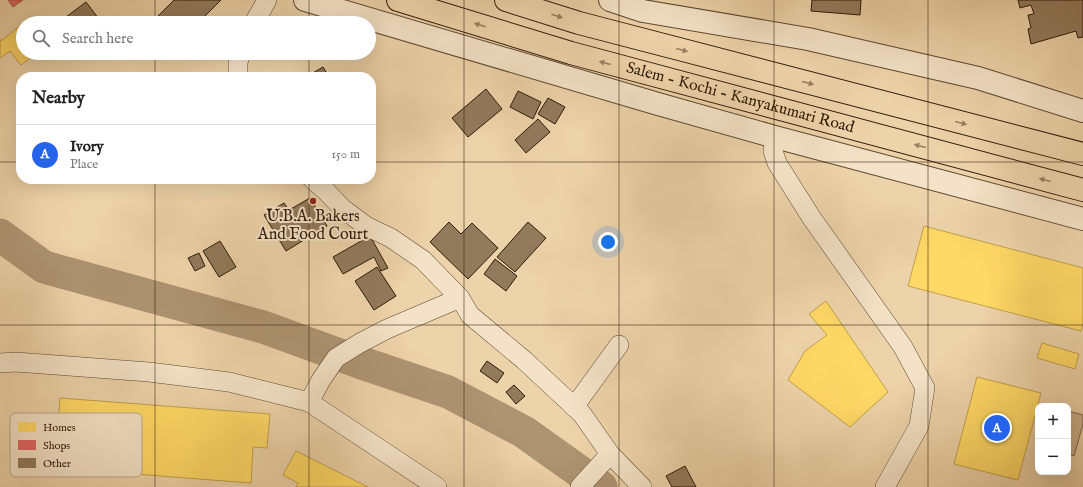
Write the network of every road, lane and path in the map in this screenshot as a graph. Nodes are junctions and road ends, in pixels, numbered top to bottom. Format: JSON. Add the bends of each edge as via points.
{"nodes":[{"id":1,"x":267,"y":0,"type":"edge"},
{"id":2,"x":305,"y":0,"type":"edge"},
{"id":3,"x":398,"y":0,"type":"edge"},
{"id":4,"x":506,"y":0,"type":"edge"},
{"id":5,"x":610,"y":0,"type":"edge"},
{"id":6,"x":258,"y":16,"type":"edge"},
{"id":7,"x":359,"y":16,"type":"edge"},
{"id":8,"x":376,"y":21,"type":"edge"},
{"id":9,"x":239,"y":60,"type":"edge"},
{"id":10,"x":238,"y":72,"type":"edge"},
{"id":11,"x":1083,"y":111,"type":"edge"},
{"id":12,"x":775,"y":137,"type":"junction"},
{"id":13,"x":1083,"y":154,"type":"edge"},
{"id":14,"x":318,"y":184,"type":"edge"},
{"id":15,"x":1083,"y":190,"type":"edge"},
{"id":16,"x":1083,"y":219,"type":"edge"},
{"id":17,"x":460,"y":298,"type":"junction"},
{"id":18,"x":619,"y":345,"type":"dead end"},
{"id":19,"x":0,"y":363,"type":"edge"},
{"id":20,"x":309,"y":402,"type":"junction"},
{"id":21,"x":574,"y":407,"type":"junction"},
{"id":22,"x":604,"y":459,"type":"junction"},
{"id":23,"x":437,"y":487,"type":"edge"},
{"id":24,"x":580,"y":487,"type":"edge"},
{"id":25,"x":642,"y":487,"type":"edge"},
{"id":26,"x":885,"y":487,"type":"edge"}],
"edges":[{"from":1,"to":6,"type":"street"},
{"from":2,"to":7,"type":"street"},
{"from":15,"to":3,"type":"highway","name":"Salem - Kochi - Kanyakumari Road","one_way":true,"via":[[570,53]]},
{"from":4,"to":13,"type":"highway","name":"Salem - Kochi - Kanyakumari Road","one_way":true,"via":[[579,23]]},
{"from":5,"to":11,"type":"street","via":[[643,11],[808,39],[978,78]]},
{"from":8,"to":12,"type":"street"},
{"from":9,"to":10,"type":"street"},
{"from":12,"to":16,"type":"street"},
{"from":12,"to":26,"type":"street","via":[[773,151],[777,163],[811,217],[904,347],[925,388],[919,426]]},
{"from":14,"to":17,"type":"street","via":[[348,213],[423,260]]},
{"from":17,"to":20,"type":"street","via":[[387,329],[336,358]]},
{"from":17,"to":21,"type":"street","via":[[470,315],[524,360]]},
{"from":18,"to":21,"type":"street"},
{"from":19,"to":20,"type":"street","via":[[16,362],[156,373],[229,382]]},
{"from":20,"to":23,"type":"street"},
{"from":21,"to":22,"type":"street","via":[[582,414]]},
{"from":22,"to":24,"type":"street"},
{"from":22,"to":25,"type":"street"}]}
